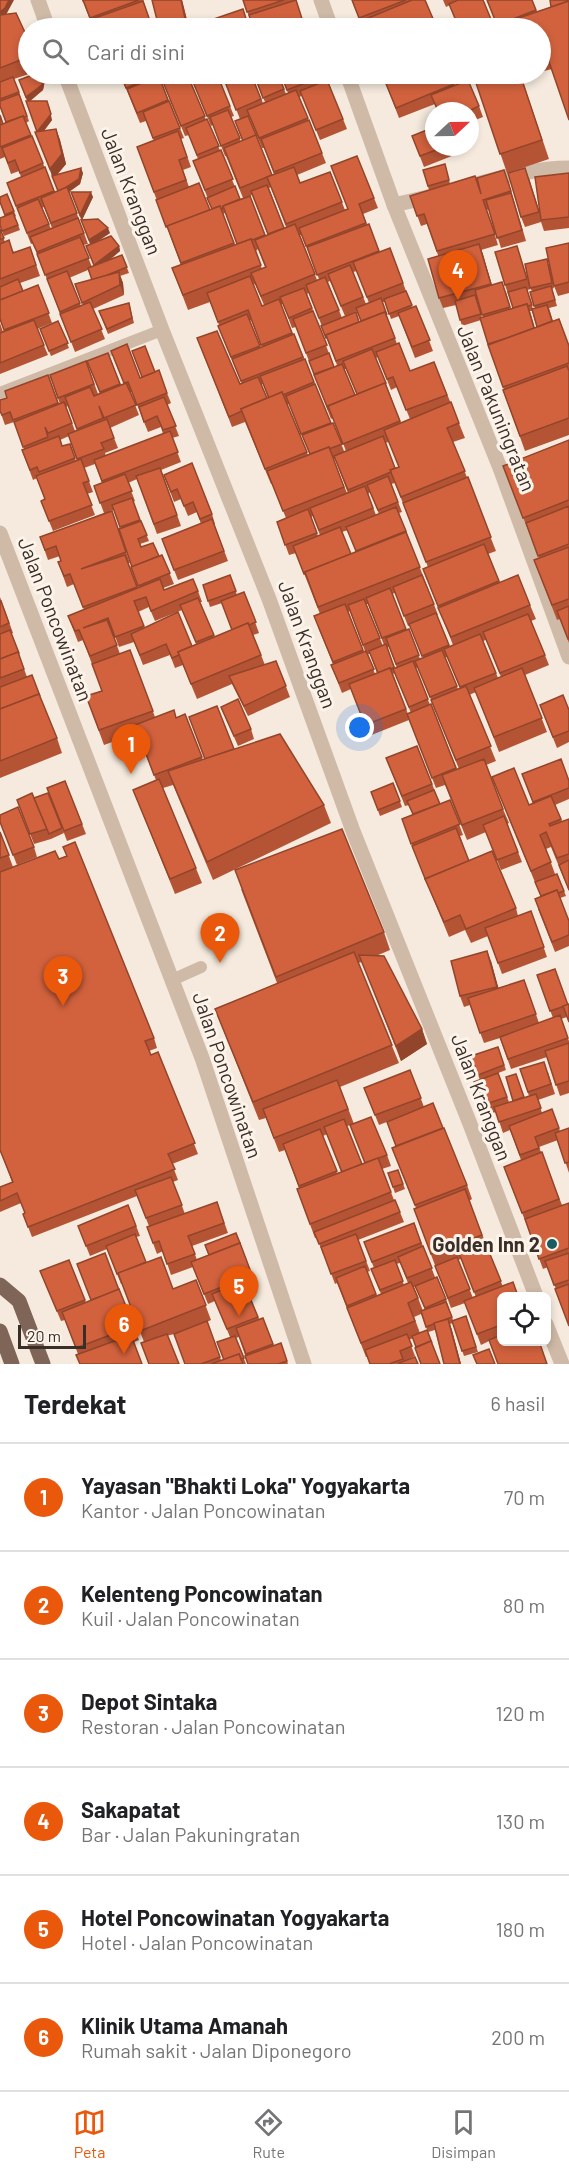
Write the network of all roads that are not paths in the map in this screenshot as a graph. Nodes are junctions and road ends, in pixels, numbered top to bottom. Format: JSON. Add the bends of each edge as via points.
{"nodes":[{"id":1,"x":38,"y":0,"type":"edge"},
{"id":2,"x":321,"y":0,"type":"edge"},
{"id":3,"x":44,"y":18,"type":"edge"},
{"id":4,"x":327,"y":18,"type":"edge"},
{"id":5,"x":69,"y":84,"type":"edge"},
{"id":6,"x":351,"y":84,"type":"edge"},
{"id":7,"x":569,"y":168,"type":"edge"},
{"id":8,"x":394,"y":205,"type":"junction"},
{"id":9,"x":162,"y":330,"type":"junction"},
{"id":10,"x":0,"y":393,"type":"edge"},
{"id":11,"x":0,"y":533,"type":"edge"},
{"id":12,"x":569,"y":657,"type":"edge"},
{"id":13,"x":201,"y":967,"type":"dead end"},
{"id":14,"x":172,"y":980,"type":"junction"},
{"id":15,"x":0,"y":1285,"type":"edge"},
{"id":16,"x":534,"y":1292,"type":"edge"},
{"id":17,"x":0,"y":1331,"type":"edge"},
{"id":18,"x":551,"y":1336,"type":"edge"},
{"id":19,"x":12,"y":1364,"type":"edge"},
{"id":20,"x":43,"y":1364,"type":"edge"},
{"id":21,"x":304,"y":1364,"type":"edge"},
{"id":22,"x":562,"y":1364,"type":"edge"}],
"edges":[{"from":1,"to":3,"type":"street"},
{"from":2,"to":4,"type":"street"},
{"from":5,"to":9,"type":"street","name":"Jalan Kranggan"},
{"from":6,"to":8,"type":"street","name":"Jalan Pakuningratan"},
{"from":7,"to":8,"type":"street","via":[[522,173]]},
{"from":8,"to":12,"type":"street","name":"Jalan Pakuningratan","via":[[505,466]]},
{"from":9,"to":10,"type":"lane"},
{"from":9,"to":16,"type":"street","name":"Jalan Kranggan"},
{"from":11,"to":14,"type":"street","name":"Jalan Poncowinatan"},
{"from":13,"to":14,"type":"lane"},
{"from":14,"to":21,"type":"street","name":"Jalan Poncowinatan"},
{"from":15,"to":20,"type":"main road","via":[[19,1301]]},
{"from":17,"to":19,"type":"main road"},
{"from":18,"to":22,"type":"street"}]}
